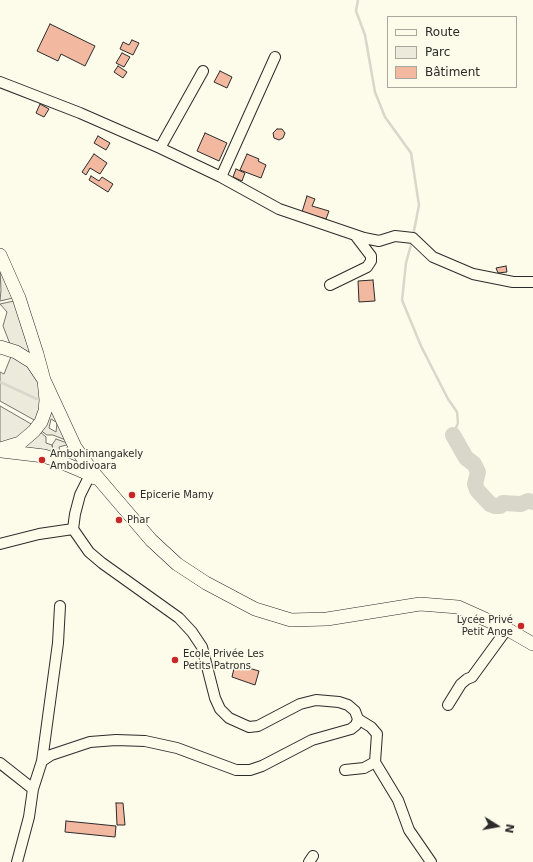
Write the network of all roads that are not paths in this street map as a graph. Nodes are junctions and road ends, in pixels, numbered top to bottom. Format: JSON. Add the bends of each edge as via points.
{"nodes":[{"id":1,"x":275,"y":58,"type":"dead end"},
{"id":2,"x":203,"y":71,"type":"dead end"},
{"id":3,"x":0,"y":82,"type":"edge"},
{"id":4,"x":160,"y":148,"type":"junction"},
{"id":5,"x":221,"y":177,"type":"junction"},
{"id":6,"x":355,"y":235,"type":"junction"},
{"id":7,"x":0,"y":255,"type":"edge"},
{"id":8,"x":533,"y":282,"type":"edge"},
{"id":9,"x":330,"y":285,"type":"dead end"},
{"id":10,"x":0,"y":347,"type":"edge"},
{"id":11,"x":44,"y":380,"type":"junction"},
{"id":12,"x":0,"y":450,"type":"edge"},
{"id":13,"x":91,"y":472,"type":"junction"},
{"id":14,"x":74,"y":529,"type":"junction"},
{"id":15,"x":0,"y":544,"type":"edge"},
{"id":16,"x":60,"y":606,"type":"dead end"},
{"id":17,"x":507,"y":628,"type":"junction"},
{"id":18,"x":533,"y":644,"type":"edge"},
{"id":19,"x":448,"y":705,"type":"dead end"},
{"id":20,"x":358,"y":719,"type":"junction"},
{"id":21,"x":42,"y":761,"type":"junction"},
{"id":22,"x":375,"y":762,"type":"junction"},
{"id":23,"x":0,"y":763,"type":"edge"},
{"id":24,"x":346,"y":770,"type":"dead end"},
{"id":25,"x":33,"y":789,"type":"junction"},
{"id":26,"x":17,"y":862,"type":"edge"},
{"id":27,"x":431,"y":862,"type":"edge"}],
"edges":[{"from":1,"to":5,"type":"street"},
{"from":2,"to":4,"type":"street"},
{"from":3,"to":4,"type":"street"},
{"from":4,"to":5,"type":"street"},
{"from":5,"to":6,"type":"street","via":[[279,209]]},
{"from":6,"to":8,"type":"street","via":[[379,241],[395,236],[413,238],[433,257],[473,274],[513,282]]},
{"from":6,"to":9,"type":"street","via":[[371,256],[371,261],[367,267]]},
{"from":7,"to":11,"type":"main road","via":[[19,298]]},
{"from":10,"to":11,"type":"main road","via":[[22,355],[32,362]]},
{"from":11,"to":12,"type":"main road","via":[[46,400],[41,422],[20,443]]},
{"from":11,"to":13,"type":"main road","via":[[75,447]]},
{"from":12,"to":13,"type":"main road","via":[[44,456]]},
{"from":13,"to":14,"type":"street","via":[[80,495]]},
{"from":13,"to":17,"type":"main road","via":[[151,540],[178,564],[206,583],[255,609],[277,617],[300,621],[402,606],[434,604],[458,607]]},
{"from":14,"to":15,"type":"street","via":[[39,534]]},
{"from":14,"to":20,"type":"street","via":[[89,552],[179,618],[192,632],[202,647],[215,698],[220,709],[229,718],[249,727],[258,726],[300,704],[316,700],[339,702],[348,706],[355,711]]},
{"from":16,"to":21,"type":"street","via":[[58,643]]},
{"from":17,"to":18,"type":"main road"},
{"from":17,"to":19,"type":"street","via":[[472,677],[461,684]]},
{"from":20,"to":21,"type":"street","via":[[351,729],[312,740],[250,770],[236,770],[177,748],[145,741],[90,742],[51,755]]},
{"from":20,"to":22,"type":"street","via":[[377,734]]},
{"from":21,"to":25,"type":"street"},
{"from":22,"to":24,"type":"street","via":[[364,768]]},
{"from":22,"to":27,"type":"street","via":[[398,800],[409,830]]},
{"from":23,"to":25,"type":"street"},
{"from":25,"to":26,"type":"street"}]}
